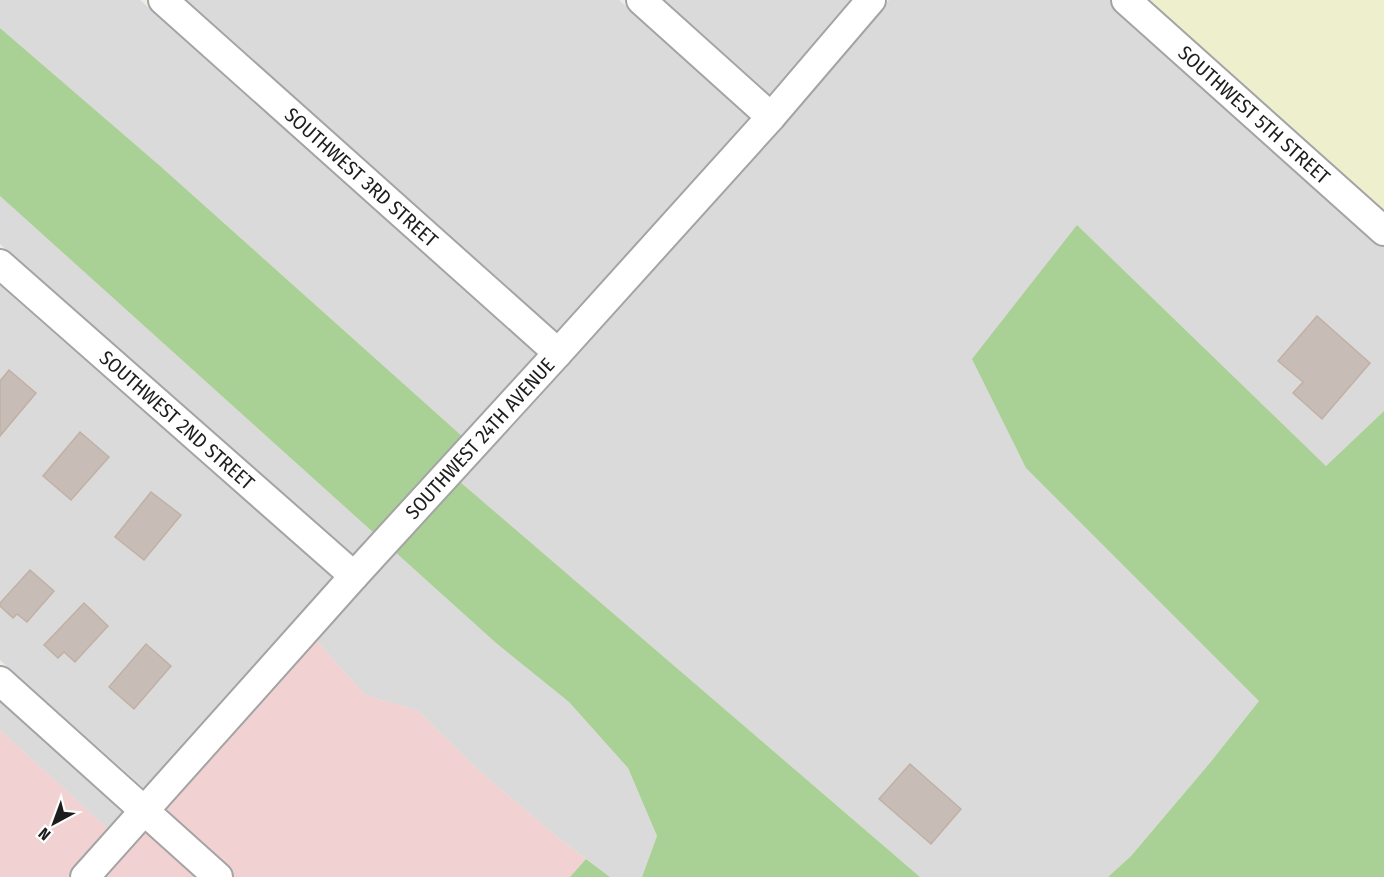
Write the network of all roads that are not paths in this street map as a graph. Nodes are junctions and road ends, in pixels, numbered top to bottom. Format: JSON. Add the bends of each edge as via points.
{"nodes":[{"id":1,"x":163,"y":0,"type":"edge"},
{"id":2,"x":641,"y":0,"type":"edge"},
{"id":3,"x":871,"y":0,"type":"edge"},
{"id":4,"x":1126,"y":0,"type":"edge"},
{"id":5,"x":771,"y":117,"type":"junction"},
{"id":6,"x":1384,"y":231,"type":"edge"},
{"id":7,"x":0,"y":264,"type":"edge"},
{"id":8,"x":558,"y":353,"type":"junction"},
{"id":9,"x":354,"y":576,"type":"junction"},
{"id":10,"x":0,"y":681,"type":"edge"},
{"id":11,"x":144,"y":810,"type":"junction"},
{"id":12,"x":85,"y":877,"type":"edge"},
{"id":13,"x":218,"y":877,"type":"edge"}],
"edges":[{"from":1,"to":8,"type":"street","name":"SOUTHWEST 3RD STREET"},
{"from":2,"to":5,"type":"street"},
{"from":3,"to":5,"type":"street","name":"SOUTHWEST 24TH AVENUE"},
{"from":4,"to":6,"type":"street","name":"SOUTHWEST 5TH STREET"},
{"from":5,"to":8,"type":"street","name":"SOUTHWEST 24TH AVENUE"},
{"from":7,"to":9,"type":"street","name":"SOUTHWEST 2ND STREET"},
{"from":8,"to":9,"type":"street","name":"SOUTHWEST 24TH AVENUE"},
{"from":9,"to":11,"type":"street","name":"SOUTHWEST 24TH AVENUE"},
{"from":10,"to":11,"type":"street"},
{"from":11,"to":12,"type":"street","name":"SOUTHWEST 24TH AVENUE"},
{"from":11,"to":13,"type":"street"}]}
